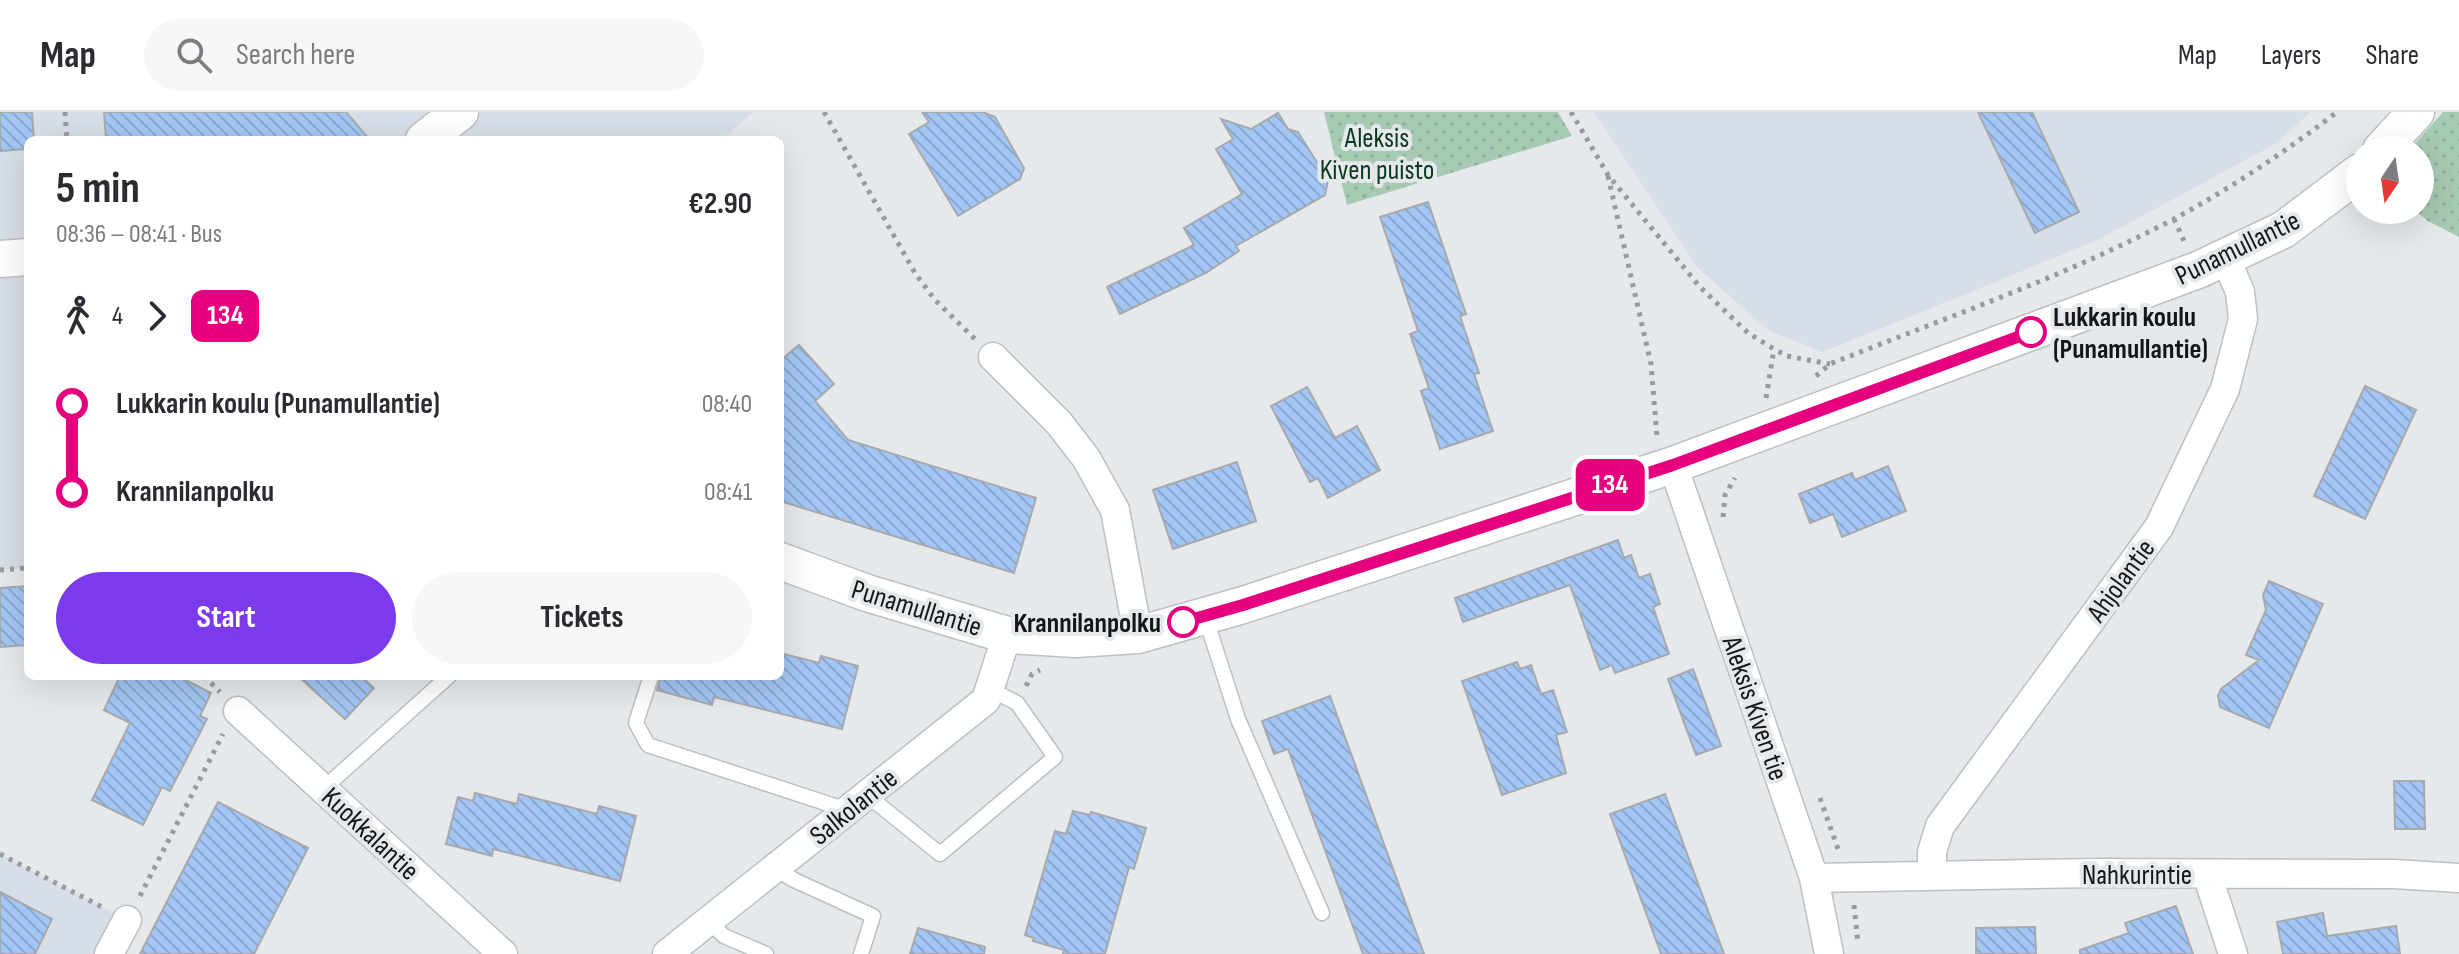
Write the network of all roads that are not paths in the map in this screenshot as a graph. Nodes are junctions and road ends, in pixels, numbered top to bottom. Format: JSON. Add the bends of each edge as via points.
{"nodes":[{"id":1,"x":460,"y":112,"type":"edge"},
{"id":2,"x":2416,"y":112,"type":"edge"},
{"id":3,"x":429,"y":136,"type":"edge"},
{"id":4,"x":2394,"y":136,"type":"edge"},
{"id":5,"x":2346,"y":183,"type":"edge"},
{"id":6,"x":24,"y":257,"type":"edge"},
{"id":7,"x":0,"y":259,"type":"edge"},
{"id":8,"x":2226,"y":259,"type":"junction"},
{"id":9,"x":993,"y":357,"type":"road end"},
{"id":10,"x":1665,"y":455,"type":"junction"},
{"id":11,"x":784,"y":562,"type":"edge"},
{"id":12,"x":1205,"y":616,"type":"junction"},
{"id":13,"x":1007,"y":635,"type":"junction"},
{"id":14,"x":1138,"y":635,"type":"junction"},
{"id":15,"x":445,"y":680,"type":"edge"},
{"id":16,"x":650,"y":680,"type":"edge"},
{"id":17,"x":989,"y":689,"type":"junction"},
{"id":18,"x":238,"y":711,"type":"road end"},
{"id":19,"x":323,"y":789,"type":"junction"},
{"id":20,"x":857,"y":802,"type":"junction"},
{"id":21,"x":775,"y":868,"type":"junction"},
{"id":22,"x":2207,"y":874,"type":"junction"},
{"id":23,"x":1932,"y":875,"type":"junction"},
{"id":24,"x":1814,"y":878,"type":"junction"},
{"id":25,"x":2459,"y":878,"type":"edge"},
{"id":26,"x":1322,"y":913,"type":"dead end"},
{"id":27,"x":127,"y":920,"type":"road end"},
{"id":28,"x":708,"y":921,"type":"junction"},
{"id":29,"x":109,"y":954,"type":"edge"},
{"id":30,"x":503,"y":954,"type":"edge"},
{"id":31,"x":667,"y":954,"type":"edge"},
{"id":32,"x":766,"y":954,"type":"edge"},
{"id":33,"x":861,"y":954,"type":"edge"},
{"id":34,"x":1829,"y":954,"type":"edge"},
{"id":35,"x":2233,"y":954,"type":"edge"}],
"edges":[{"from":1,"to":3,"type":"street"},
{"from":2,"to":4,"type":"street"},
{"from":5,"to":8,"type":"street","name":"Punamullantie","via":[[2283,230]]},
{"from":6,"to":7,"type":"street"},
{"from":8,"to":10,"type":"street","name":"Punamullantie"},
{"from":8,"to":23,"type":"street","name":"Ahjolantie","via":[[2240,292],[2243,319],[2225,389],[2166,513],[1940,826]]},
{"from":9,"to":14,"type":"street","via":[[1059,423],[1115,510]]},
{"from":10,"to":12,"type":"street","name":"Punamullantie"},
{"from":10,"to":24,"type":"street","name":"Aleksis Kiven tie"},
{"from":11,"to":13,"type":"street","name":"Punamullantie"},
{"from":12,"to":14,"type":"street","name":"Punamullantie"},
{"from":12,"to":26,"type":"lane","via":[[1238,719]]},
{"from":13,"to":14,"type":"street","name":"Punamullantie"},
{"from":13,"to":17,"type":"street","name":"Salkolantie"},
{"from":15,"to":19,"type":"lane"},
{"from":16,"to":20,"type":"lane","via":[[636,723],[648,745]]},
{"from":17,"to":20,"type":"street","name":"Salkolantie","via":[[986,700]]},
{"from":17,"to":20,"type":"lane","via":[[1017,703],[1055,757],[940,854]]},
{"from":18,"to":19,"type":"street","name":"Kuokkalantie"},
{"from":19,"to":30,"type":"street","name":"Kuokkalantie"},
{"from":20,"to":21,"type":"street","name":"Salkolantie"},
{"from":21,"to":28,"type":"street","name":"Salkolantie"},
{"from":21,"to":33,"type":"lane","via":[[873,916]]},
{"from":22,"to":23,"type":"street","name":"Nahkurintie"},
{"from":22,"to":25,"type":"street","name":"Nahkurintie"},
{"from":22,"to":35,"type":"street"},
{"from":23,"to":24,"type":"street","name":"Nahkurintie"},
{"from":24,"to":34,"type":"street","name":"Aleksis Kiven tie"},
{"from":27,"to":29,"type":"street"},
{"from":28,"to":31,"type":"street","name":"Salkolantie"},
{"from":28,"to":32,"type":"lane","via":[[724,936]]}]}
